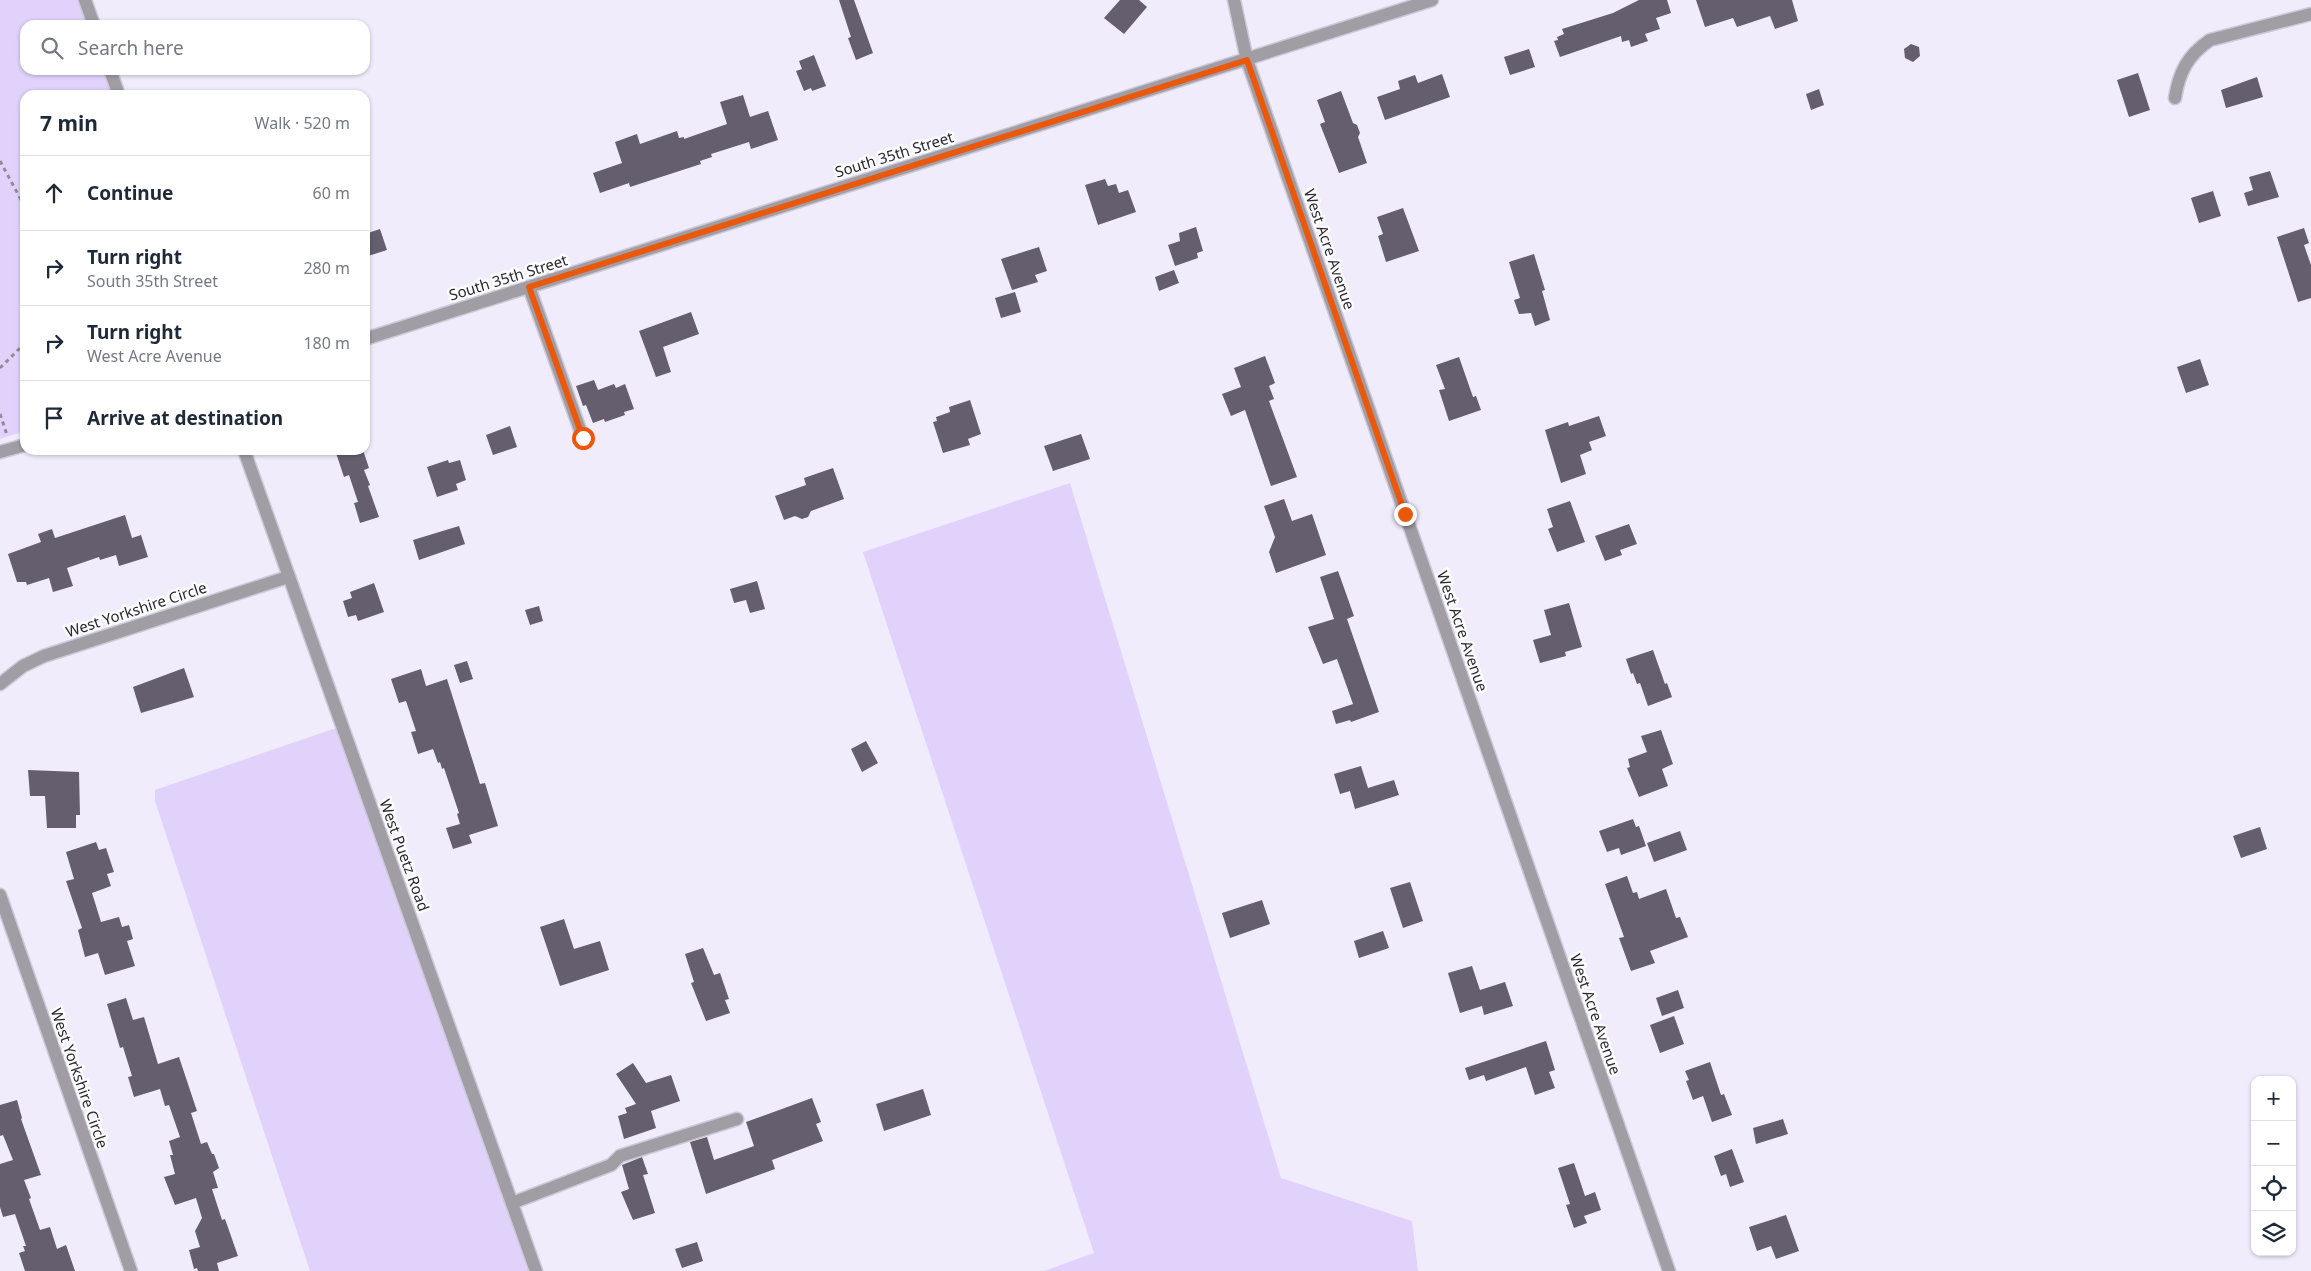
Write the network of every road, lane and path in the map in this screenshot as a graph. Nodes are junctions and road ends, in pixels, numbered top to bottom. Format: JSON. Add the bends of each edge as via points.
{"nodes":[{"id":1,"x":85,"y":0,"type":"edge"},
{"id":2,"x":1234,"y":0,"type":"edge"},
{"id":3,"x":1432,"y":0,"type":"edge"},
{"id":4,"x":2311,"y":14,"type":"edge"},
{"id":5,"x":92,"y":20,"type":"edge"},
{"id":6,"x":1247,"y":60,"type":"junction"},
{"id":7,"x":112,"y":75,"type":"edge"},
{"id":8,"x":117,"y":90,"type":"edge"},
{"id":9,"x":2175,"y":98,"type":"dead end"},
{"id":10,"x":0,"y":160,"type":"edge"},
{"id":11,"x":20,"y":198,"type":"edge"},
{"id":12,"x":529,"y":287,"type":"junction"},
{"id":13,"x":370,"y":337,"type":"edge"},
{"id":14,"x":20,"y":348,"type":"edge"},
{"id":15,"x":0,"y":368,"type":"edge"},
{"id":16,"x":0,"y":414,"type":"edge"},
{"id":17,"x":583,"y":438,"type":"dead end"},
{"id":18,"x":20,"y":446,"type":"edge"},
{"id":19,"x":6,"y":451,"type":"edge"},
{"id":20,"x":246,"y":455,"type":"edge"},
{"id":21,"x":288,"y":577,"type":"junction"},
{"id":22,"x":0,"y":684,"type":"edge"},
{"id":23,"x":0,"y":895,"type":"edge"},
{"id":24,"x":736,"y":1119,"type":"dead end"},
{"id":25,"x":512,"y":1204,"type":"junction"},
{"id":26,"x":131,"y":1271,"type":"edge"},
{"id":27,"x":536,"y":1271,"type":"edge"},
{"id":28,"x":1669,"y":1271,"type":"edge"}],
"edges":[{"from":1,"to":5,"type":"street"},
{"from":2,"to":6,"type":"street","name":"West Acre Avenue"},
{"from":3,"to":6,"type":"street","name":"South 35th Street"},
{"from":4,"to":9,"type":"street","via":[[2210,40],[2189,60],[2178,78]]},
{"from":6,"to":12,"type":"street","name":"South 35th Street"},
{"from":6,"to":28,"type":"street","name":"West Acre Avenue"},
{"from":7,"to":8,"type":"street"},
{"from":10,"to":11,"type":"path"},
{"from":12,"to":13,"type":"street","name":"South 35th Street"},
{"from":12,"to":17,"type":"street"},
{"from":14,"to":15,"type":"path"},
{"from":16,"to":19,"type":"path"},
{"from":18,"to":19,"type":"street"},
{"from":20,"to":21,"type":"street","name":"West Puetz Road"},
{"from":21,"to":22,"type":"street","name":"West Yorkshire Circle","via":[[44,656],[22,666]]},
{"from":21,"to":25,"type":"street","name":"West Puetz Road"},
{"from":23,"to":26,"type":"street","name":"West Yorkshire Circle"},
{"from":24,"to":25,"type":"street","via":[[620,1156],[611,1165]]},
{"from":25,"to":27,"type":"street","name":"West Puetz Road"}]}
